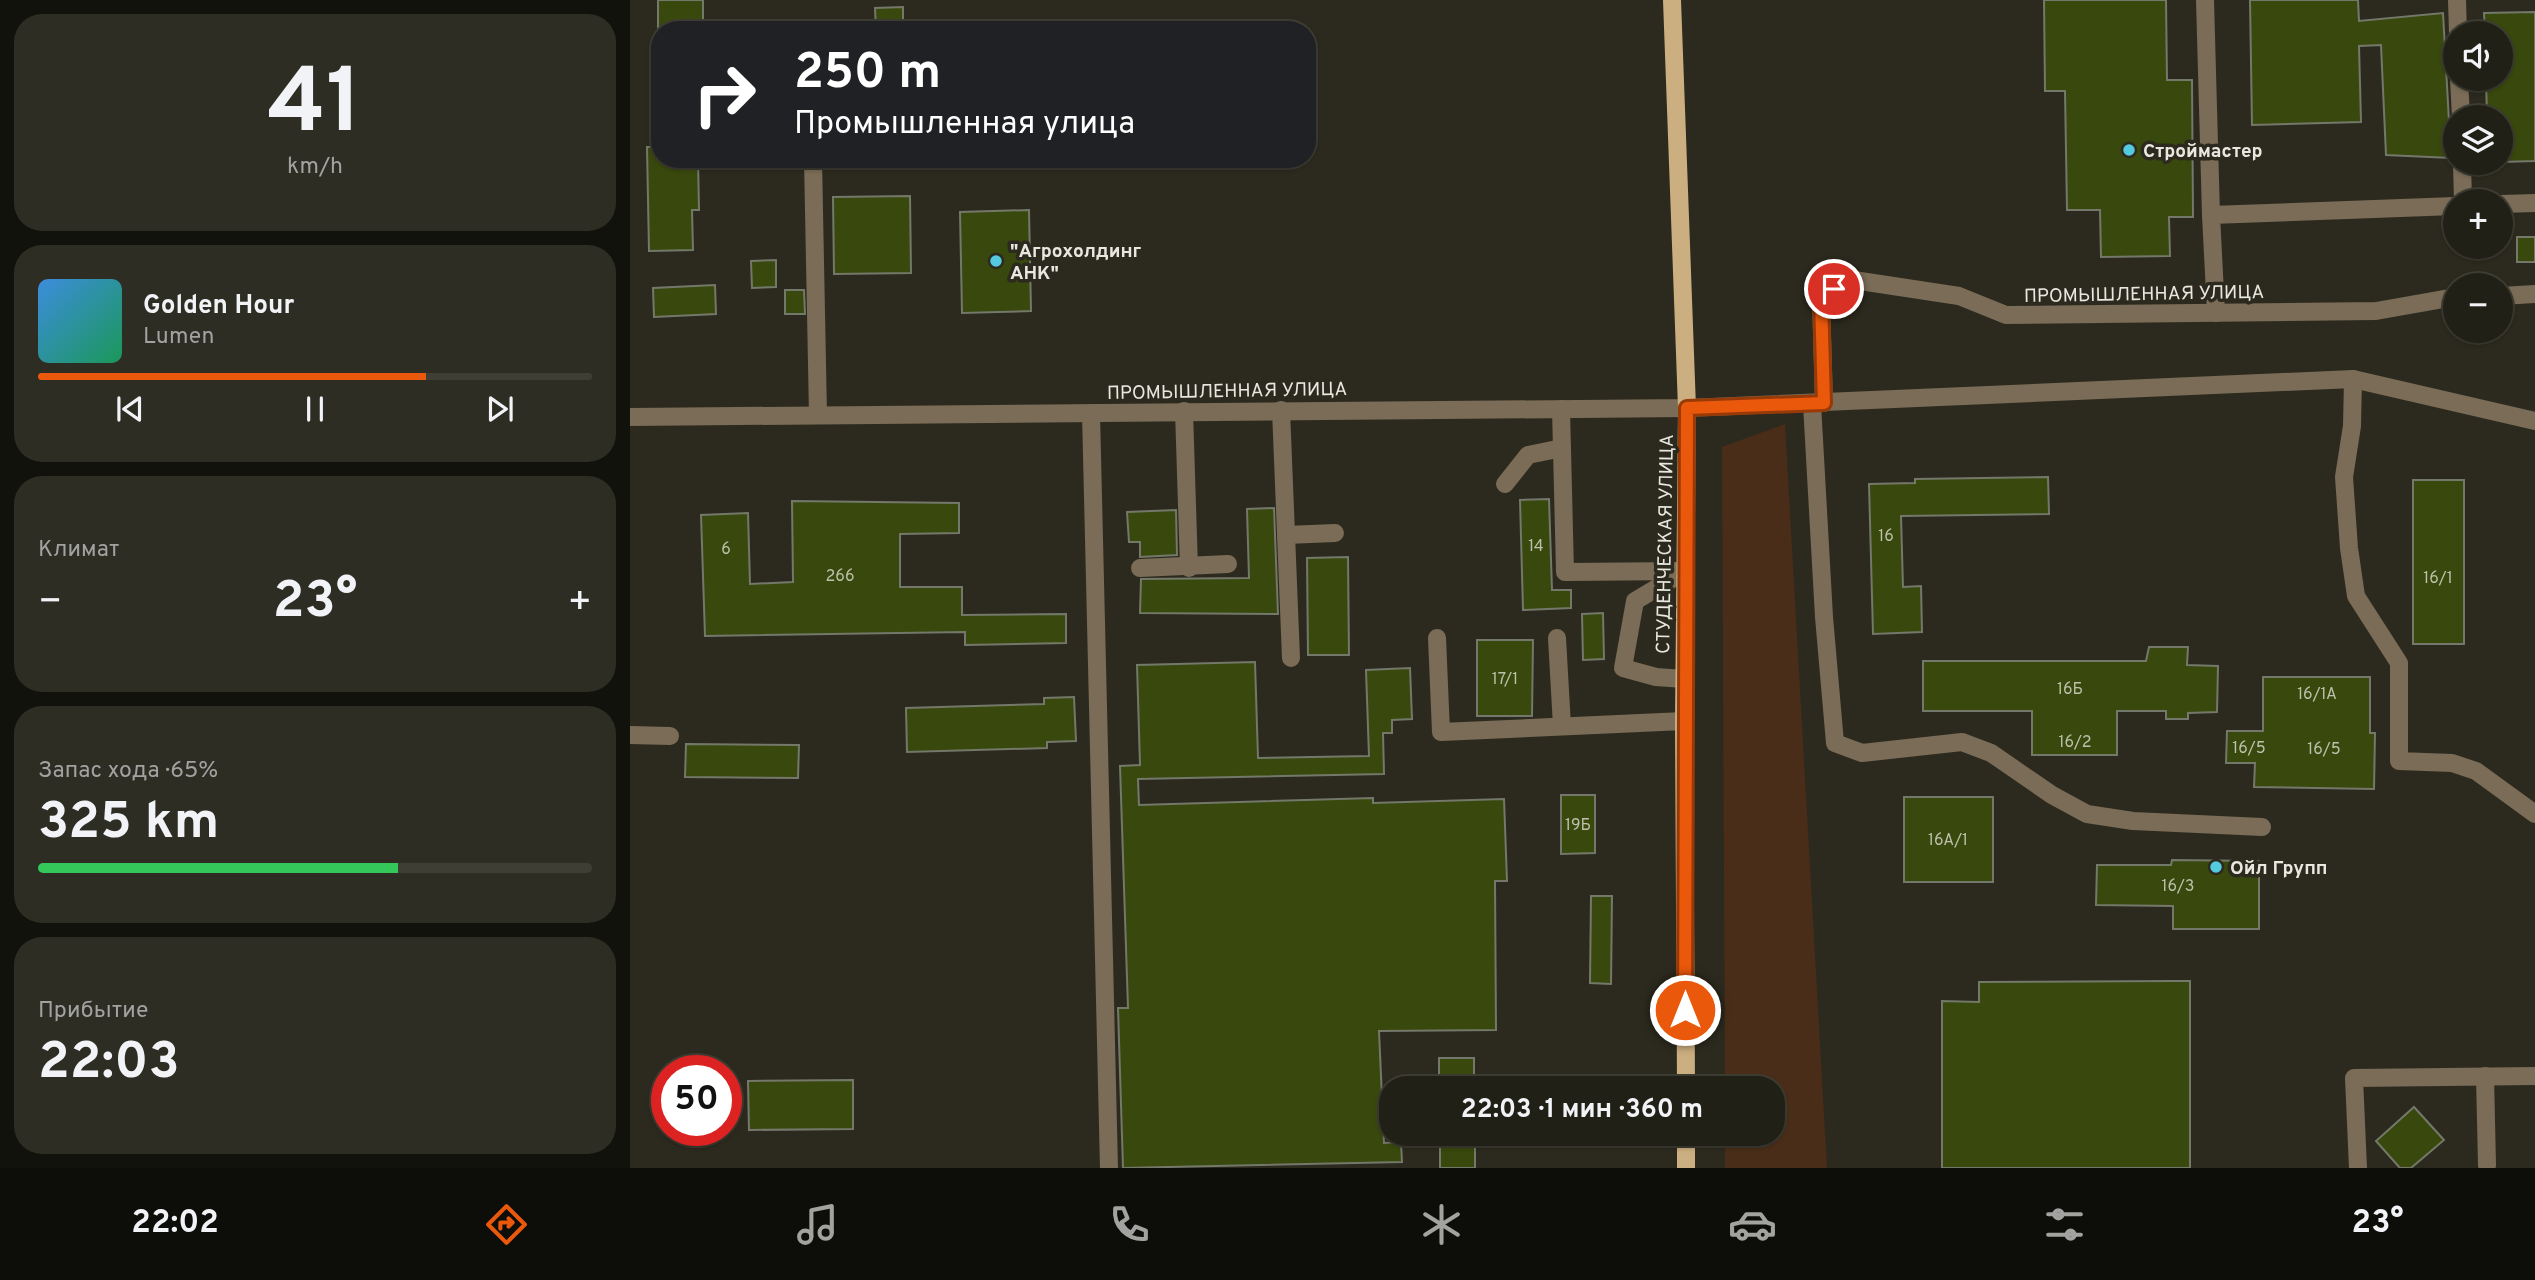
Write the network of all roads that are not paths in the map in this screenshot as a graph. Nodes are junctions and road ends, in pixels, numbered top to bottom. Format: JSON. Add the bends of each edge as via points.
{"nodes":[{"id":1,"x":1672,"y":0,"type":"edge"},
{"id":2,"x":2205,"y":0,"type":"edge"},
{"id":3,"x":2457,"y":0,"type":"edge"},
{"id":4,"x":2458,"y":21,"type":"edge"},
{"id":5,"x":813,"y":168,"type":"edge"},
{"id":6,"x":2535,"y":203,"type":"edge"},
{"id":7,"x":2513,"y":204,"type":"edge"},
{"id":8,"x":2443,"y":206,"type":"edge"},
{"id":9,"x":2211,"y":215,"type":"junction"},
{"id":10,"x":2535,"y":294,"type":"edge"},
{"id":11,"x":2513,"y":295,"type":"edge"},
{"id":12,"x":2443,"y":299,"type":"edge"},
{"id":13,"x":2216,"y":313,"type":"junction"},
{"id":14,"x":2353,"y":379,"type":"junction"},
{"id":15,"x":1818,"y":403,"type":"junction"},
{"id":16,"x":1687,"y":408,"type":"junction"},
{"id":17,"x":1561,"y":409,"type":"junction"},
{"id":18,"x":1281,"y":410,"type":"junction"},
{"id":19,"x":1184,"y":411,"type":"junction"},
{"id":20,"x":1091,"y":413,"type":"junction"},
{"id":21,"x":818,"y":415,"type":"junction"},
{"id":22,"x":630,"y":418,"type":"edge"},
{"id":23,"x":2535,"y":421,"type":"edge"},
{"id":24,"x":1562,"y":448,"type":"junction"},
{"id":25,"x":1505,"y":484,"type":"dead end"},
{"id":26,"x":1335,"y":533,"type":"dead end"},
{"id":27,"x":1286,"y":535,"type":"junction"},
{"id":28,"x":1228,"y":564,"type":"dead end"},
{"id":29,"x":1140,"y":568,"type":"dead end"},
{"id":30,"x":1189,"y":568,"type":"junction"},
{"id":31,"x":1685,"y":571,"type":"junction"},
{"id":32,"x":1437,"y":638,"type":"dead end"},
{"id":33,"x":1557,"y":638,"type":"dead end"},
{"id":34,"x":1291,"y":658,"type":"dead end"},
{"id":35,"x":1684,"y":679,"type":"junction"},
{"id":36,"x":1684,"y":721,"type":"junction"},
{"id":37,"x":1562,"y":726,"type":"junction"},
{"id":38,"x":630,"y":735,"type":"edge"},
{"id":39,"x":670,"y":736,"type":"dead end"},
{"id":40,"x":2535,"y":814,"type":"edge"},
{"id":41,"x":2262,"y":827,"type":"dead end"},
{"id":42,"x":1686,"y":1076,"type":"edge"},
{"id":43,"x":2485,"y":1076,"type":"junction"},
{"id":44,"x":2535,"y":1076,"type":"edge"},
{"id":45,"x":1686,"y":1146,"type":"edge"},
{"id":46,"x":2487,"y":1167,"type":"edge"},
{"id":47,"x":1110,"y":1168,"type":"edge"},
{"id":48,"x":1686,"y":1168,"type":"edge"},
{"id":49,"x":2358,"y":1168,"type":"edge"}],
"edges":[{"from":1,"to":16,"type":"main road","name":"СТУДЕНЧЕСКАЯ УЛИЦА"},
{"from":2,"to":9,"type":"street"},
{"from":3,"to":4,"type":"street"},
{"from":5,"to":21,"type":"street"},
{"from":6,"to":7,"type":"street"},
{"from":8,"to":9,"type":"street"},
{"from":9,"to":13,"type":"street"},
{"from":10,"to":11,"type":"street"},
{"from":12,"to":13,"type":"street","name":"ПРОМЫШЛЕННАЯ УЛИЦА","via":[[2376,311]]},
{"from":13,"to":15,"type":"street","name":"ПРОМЫШЛЕННАЯ УЛИЦА","via":[[2006,315],[1959,296],[1847,279],[1821,299]]},
{"from":14,"to":15,"type":"street","name":"ПРОМЫШЛЕННАЯ УЛИЦА"},
{"from":14,"to":23,"type":"street","name":"ПРОМЫШЛЕННАЯ УЛИЦА"},
{"from":14,"to":40,"type":"street","via":[[2344,477],[2356,596],[2399,663],[2399,761],[2452,764],[2476,771]]},
{"from":15,"to":16,"type":"street","name":"ПРОМЫШЛЕННАЯ УЛИЦА"},
{"from":15,"to":41,"type":"street","via":[[1824,617],[1835,743],[1862,753],[1962,742],[1991,753],[2087,814],[2133,821]]},
{"from":16,"to":17,"type":"street","name":"ПРОМЫШЛЕННАЯ УЛИЦА"},
{"from":16,"to":31,"type":"main road","name":"СТУДЕНЧЕСКАЯ УЛИЦА"},
{"from":17,"to":18,"type":"street","name":"ПРОМЫШЛЕННАЯ УЛИЦА"},
{"from":17,"to":24,"type":"street"},
{"from":18,"to":19,"type":"street","name":"ПРОМЫШЛЕННАЯ УЛИЦА"},
{"from":18,"to":27,"type":"street"},
{"from":19,"to":20,"type":"street","name":"ПРОМЫШЛЕННАЯ УЛИЦА"},
{"from":19,"to":30,"type":"street"},
{"from":20,"to":21,"type":"street","name":"ПРОМЫШЛЕННАЯ УЛИЦА"},
{"from":20,"to":47,"type":"street"},
{"from":21,"to":22,"type":"street","name":"ПРОМЫШЛЕННАЯ УЛИЦА"},
{"from":24,"to":25,"type":"street","via":[[1528,454]]},
{"from":24,"to":31,"type":"street","via":[[1565,572]]},
{"from":26,"to":27,"type":"street"},
{"from":27,"to":34,"type":"street"},
{"from":28,"to":30,"type":"street"},
{"from":29,"to":30,"type":"street"},
{"from":31,"to":35,"type":"main road","name":"СТУДЕНЧЕСКАЯ УЛИЦА"},
{"from":31,"to":35,"type":"street","via":[[1635,601],[1623,668]]},
{"from":32,"to":37,"type":"street","via":[[1441,732]]},
{"from":33,"to":37,"type":"street"},
{"from":35,"to":36,"type":"main road","name":"СТУДЕНЧЕСКАЯ УЛИЦА"},
{"from":36,"to":37,"type":"street"},
{"from":36,"to":42,"type":"main road","name":"СТУДЕНЧЕСКАЯ УЛИЦА"},
{"from":38,"to":39,"type":"street"},
{"from":43,"to":44,"type":"street"},
{"from":43,"to":46,"type":"street"},
{"from":43,"to":49,"type":"street","via":[[2354,1078]]},
{"from":45,"to":48,"type":"main road"}]}
